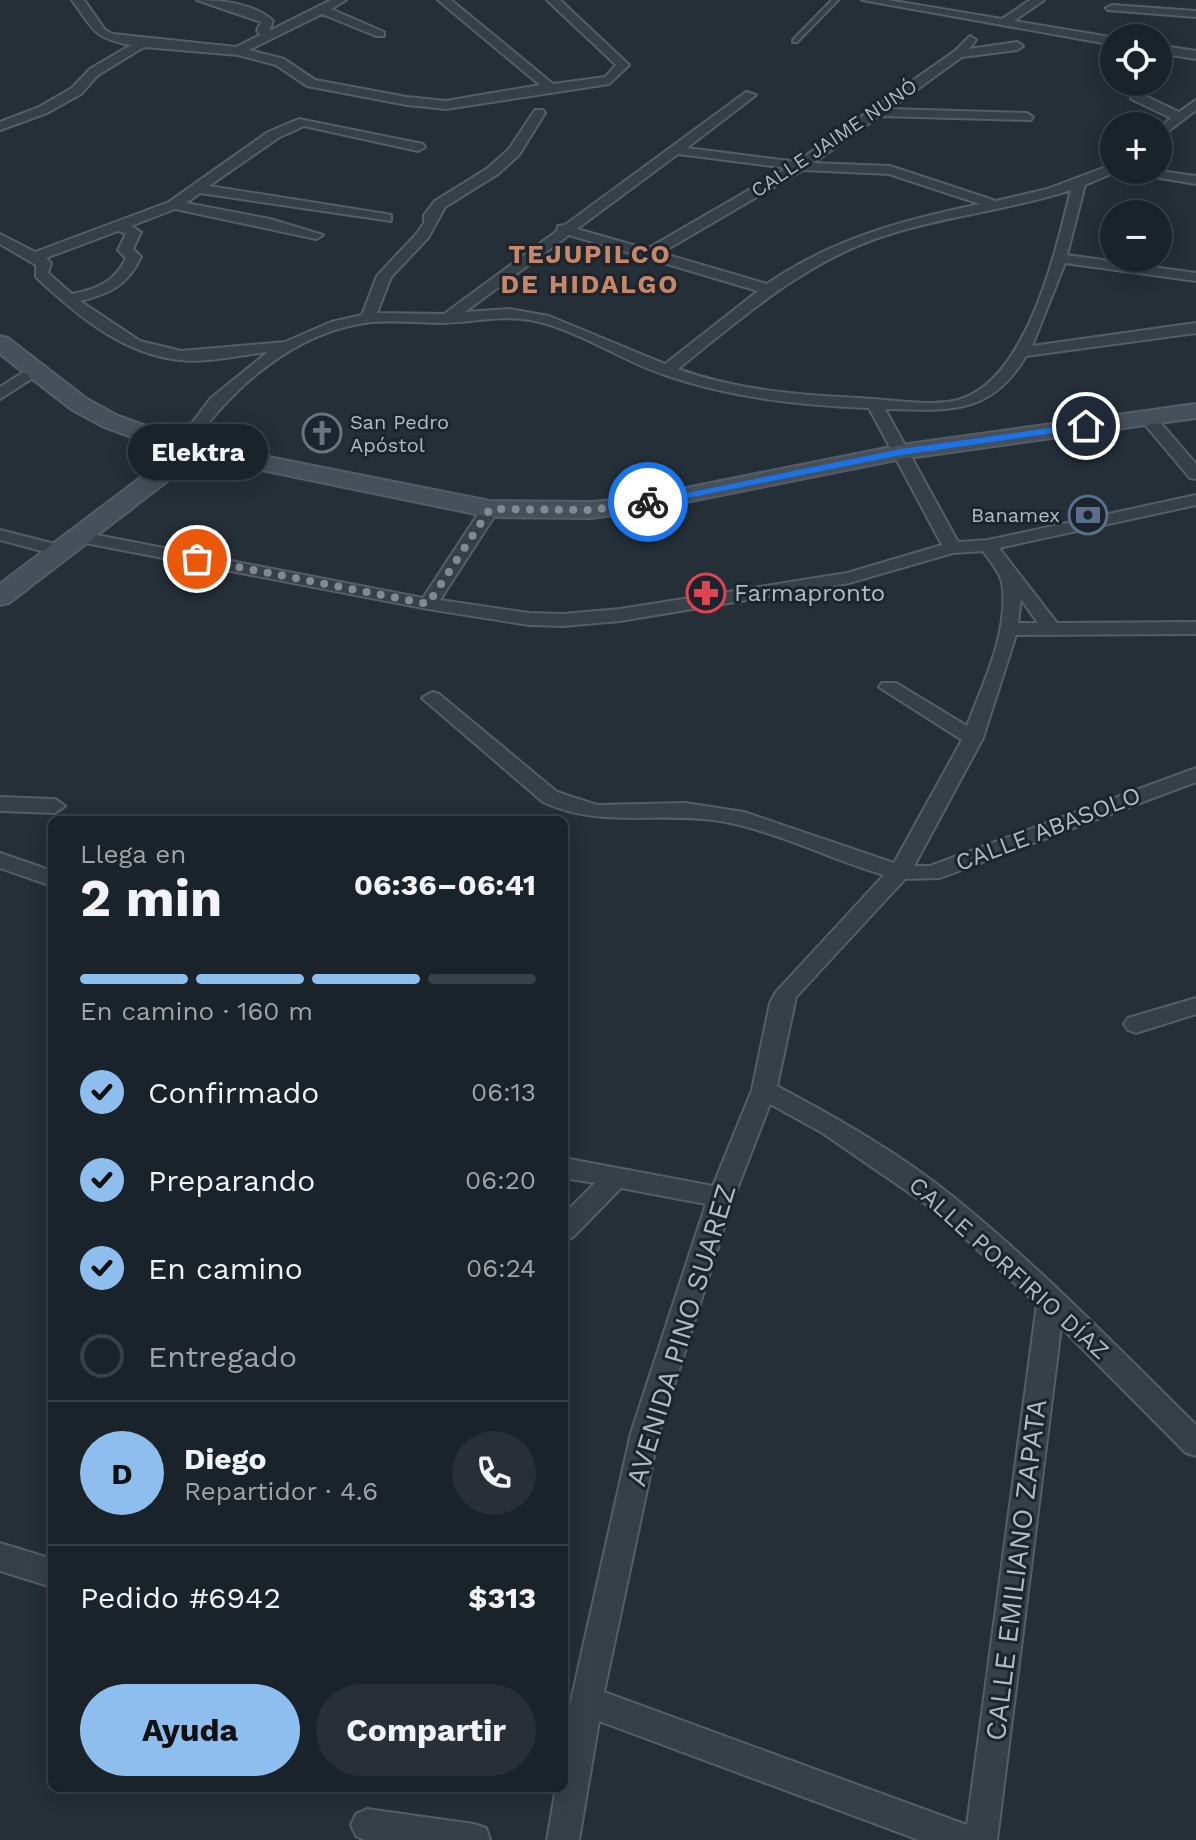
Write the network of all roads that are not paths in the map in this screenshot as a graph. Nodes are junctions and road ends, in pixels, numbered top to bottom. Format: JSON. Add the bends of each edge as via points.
{"nodes":[{"id":1,"x":78,"y":0,"type":"edge"},
{"id":2,"x":203,"y":0,"type":"edge"},
{"id":3,"x":340,"y":0,"type":"edge"},
{"id":4,"x":444,"y":0,"type":"edge"},
{"id":5,"x":553,"y":0,"type":"edge"},
{"id":6,"x":835,"y":0,"type":"edge"},
{"id":7,"x":868,"y":0,"type":"edge"},
{"id":8,"x":1038,"y":0,"type":"edge"},
{"id":9,"x":1112,"y":8,"type":"dead end"},
{"id":10,"x":323,"y":10,"type":"junction"},
{"id":11,"x":1196,"y":14,"type":"edge"},
{"id":12,"x":1005,"y":22,"type":"junction"},
{"id":13,"x":380,"y":34,"type":"dead end"},
{"id":14,"x":1100,"y":36,"type":"edge"},
{"id":15,"x":267,"y":38,"type":"junction"},
{"id":16,"x":970,"y":40,"type":"dead end"},
{"id":17,"x":795,"y":41,"type":"dead end"},
{"id":18,"x":142,"y":43,"type":"junction"},
{"id":19,"x":1017,"y":46,"type":"dead end"},
{"id":20,"x":238,"y":51,"type":"junction"},
{"id":21,"x":1172,"y":51,"type":"edge"},
{"id":22,"x":959,"y":54,"type":"junction"},
{"id":23,"x":1196,"y":55,"type":"edge"},
{"id":24,"x":551,"y":88,"type":"junction"},
{"id":25,"x":750,"y":95,"type":"dead end"},
{"id":26,"x":1135,"y":96,"type":"dead end"},
{"id":27,"x":1195,"y":105,"type":"edge"},
{"id":28,"x":876,"y":112,"type":"junction"},
{"id":29,"x":539,"y":113,"type":"dead end"},
{"id":30,"x":1027,"y":117,"type":"dead end"},
{"id":31,"x":1180,"y":117,"type":"junction"},
{"id":32,"x":1172,"y":124,"type":"edge"},
{"id":33,"x":0,"y":126,"type":"edge"},
{"id":34,"x":418,"y":147,"type":"dead end"},
{"id":35,"x":676,"y":150,"type":"junction"},
{"id":36,"x":800,"y":166,"type":"junction"},
{"id":37,"x":1100,"y":175,"type":"edge"},
{"id":38,"x":1172,"y":177,"type":"edge"},
{"id":39,"x":1196,"y":180,"type":"edge"},
{"id":40,"x":1079,"y":186,"type":"junction"},
{"id":41,"x":201,"y":189,"type":"junction"},
{"id":42,"x":992,"y":204,"type":"junction"},
{"id":43,"x":174,"y":205,"type":"junction"},
{"id":44,"x":386,"y":218,"type":"dead end"},
{"id":45,"x":116,"y":225,"type":"junction"},
{"id":46,"x":563,"y":229,"type":"junction"},
{"id":47,"x":316,"y":235,"type":"dead end"},
{"id":48,"x":0,"y":238,"type":"edge"},
{"id":49,"x":651,"y":253,"type":"junction"},
{"id":50,"x":35,"y":257,"type":"junction"},
{"id":51,"x":1061,"y":258,"type":"junction"},
{"id":52,"x":1196,"y":277,"type":"edge"},
{"id":53,"x":768,"y":289,"type":"junction"},
{"id":54,"x":70,"y":299,"type":"junction"},
{"id":55,"x":368,"y":318,"type":"junction"},
{"id":56,"x":448,"y":318,"type":"junction"},
{"id":57,"x":1196,"y":328,"type":"edge"},
{"id":58,"x":0,"y":343,"type":"edge"},
{"id":59,"x":290,"y":346,"type":"junction"},
{"id":60,"x":1021,"y":352,"type":"junction"},
{"id":61,"x":33,"y":371,"type":"junction"},
{"id":62,"x":666,"y":371,"type":"junction"},
{"id":63,"x":0,"y":394,"type":"edge"},
{"id":64,"x":874,"y":403,"type":"junction"},
{"id":65,"x":1196,"y":411,"type":"edge"},
{"id":66,"x":1147,"y":417,"type":"junction"},
{"id":67,"x":182,"y":447,"type":"junction"},
{"id":68,"x":901,"y":452,"type":"junction"},
{"id":69,"x":1196,"y":474,"type":"edge"},
{"id":70,"x":1196,"y":500,"type":"edge"},
{"id":71,"x":490,"y":509,"type":"junction"},
{"id":72,"x":0,"y":535,"type":"edge"},
{"id":73,"x":71,"y":544,"type":"junction"},
{"id":74,"x":988,"y":545,"type":"junction"},
{"id":75,"x":952,"y":548,"type":"junction"},
{"id":76,"x":1011,"y":579,"type":"junction"},
{"id":77,"x":0,"y":597,"type":"edge"},
{"id":78,"x":428,"y":604,"type":"junction"},
{"id":79,"x":1051,"y":628,"type":"junction"},
{"id":80,"x":1196,"y":628,"type":"edge"},
{"id":81,"x":1010,"y":629,"type":"junction"},
{"id":82,"x":889,"y":687,"type":"dead end"},
{"id":83,"x":432,"y":698,"type":"dead end"},
{"id":84,"x":973,"y":738,"type":"junction"},
{"id":85,"x":1196,"y":775,"type":"edge"},
{"id":86,"x":0,"y":804,"type":"edge"},
{"id":87,"x":55,"y":806,"type":"dead end"},
{"id":88,"x":0,"y":860,"type":"edge"},
{"id":89,"x":899,"y":873,"type":"junction"},
{"id":90,"x":48,"y":878,"type":"edge"},
{"id":91,"x":1196,"y":1006,"type":"edge"},
{"id":92,"x":1136,"y":1024,"type":"dead end"},
{"id":93,"x":764,"y":1090,"type":"junction"},
{"id":94,"x":568,"y":1169,"type":"edge"},
{"id":95,"x":616,"y":1178,"type":"junction"},
{"id":96,"x":721,"y":1197,"type":"junction"},
{"id":97,"x":568,"y":1226,"type":"edge"},
{"id":98,"x":1051,"y":1300,"type":"junction"},
{"id":99,"x":1196,"y":1444,"type":"edge"},
{"id":100,"x":0,"y":1557,"type":"edge"},
{"id":101,"x":48,"y":1572,"type":"edge"},
{"id":102,"x":587,"y":1701,"type":"junction"},
{"id":103,"x":367,"y":1825,"type":"dead end"},
{"id":104,"x":474,"y":1840,"type":"edge"},
{"id":105,"x":563,"y":1840,"type":"edge"},
{"id":106,"x":963,"y":1840,"type":"edge"},
{"id":107,"x":981,"y":1840,"type":"edge"}],
"edges":[{"from":1,"to":18,"type":"street","via":[[101,32]]},
{"from":2,"to":15,"type":"street","via":[[259,15],[267,21]]},
{"from":3,"to":10,"type":"street"},
{"from":4,"to":24,"type":"street"},
{"from":5,"to":24,"type":"street","via":[[623,65],[609,80]]},
{"from":6,"to":17,"type":"lane"},
{"from":7,"to":12,"type":"street"},
{"from":8,"to":12,"type":"street"},
{"from":9,"to":11,"type":"street"},
{"from":10,"to":13,"type":"street"},
{"from":10,"to":15,"type":"street"},
{"from":12,"to":14,"type":"street"},
{"from":15,"to":20,"type":"street"},
{"from":16,"to":22,"type":"street","name":"CALLE JAIME NUNÓ"},
{"from":18,"to":20,"type":"street"},
{"from":18,"to":33,"type":"street","via":[[94,72],[77,91]]},
{"from":19,"to":22,"type":"street"},
{"from":20,"to":24,"type":"street","via":[[280,62],[311,83],[426,104]]},
{"from":21,"to":23,"type":"street"},
{"from":22,"to":28,"type":"street","name":"CALLE JAIME NUNÓ"},
{"from":25,"to":35,"type":"street"},
{"from":26,"to":31,"type":"street"},
{"from":27,"to":31,"type":"street"},
{"from":28,"to":30,"type":"street"},
{"from":28,"to":36,"type":"street","name":"CALLE JAIME NUNÓ"},
{"from":29,"to":55,"type":"street","via":[[514,152],[440,204],[423,235],[384,276]]},
{"from":31,"to":32,"type":"street"},
{"from":34,"to":41,"type":"street","via":[[303,122],[273,135]]},
{"from":35,"to":36,"type":"street"},
{"from":35,"to":46,"type":"street"},
{"from":36,"to":42,"type":"street","via":[[890,170]]},
{"from":36,"to":49,"type":"street","name":"CALLE JAIME NUNÓ"},
{"from":37,"to":40,"type":"street"},
{"from":38,"to":39,"type":"street"},
{"from":40,"to":42,"type":"street"},
{"from":40,"to":51,"type":"street"},
{"from":41,"to":43,"type":"street"},
{"from":41,"to":44,"type":"street"},
{"from":42,"to":53,"type":"street","via":[[858,240]]},
{"from":43,"to":45,"type":"street"},
{"from":43,"to":47,"type":"street"},
{"from":45,"to":50,"type":"street"},
{"from":45,"to":54,"type":"street","via":[[134,232],[125,250],[134,257],[126,275],[100,292]]},
{"from":46,"to":49,"type":"street"},
{"from":46,"to":56,"type":"street"},
{"from":48,"to":50,"type":"street"},
{"from":49,"to":53,"type":"street"},
{"from":50,"to":54,"type":"street","via":[[44,263],[41,274]]},
{"from":51,"to":52,"type":"street"},
{"from":51,"to":60,"type":"street"},
{"from":53,"to":62,"type":"street"},
{"from":54,"to":59,"type":"street","via":[[135,344],[181,356]]},
{"from":55,"to":56,"type":"street"},
{"from":55,"to":59,"type":"street","via":[[339,324]]},
{"from":56,"to":62,"type":"street","via":[[496,312],[544,319]]},
{"from":57,"to":60,"type":"street"},
{"from":58,"to":61,"type":"main road"},
{"from":59,"to":67,"type":"street","via":[[228,389]]},
{"from":60,"to":64,"type":"street","via":[[1001,379],[966,403]]},
{"from":61,"to":63,"type":"street"},
{"from":61,"to":67,"type":"main road","via":[[110,421]]},
{"from":62,"to":64,"type":"street","via":[[752,393]]},
{"from":64,"to":68,"type":"street"},
{"from":65,"to":66,"type":"main road"},
{"from":66,"to":68,"type":"main road"},
{"from":66,"to":69,"type":"street"},
{"from":67,"to":71,"type":"main road"},
{"from":67,"to":73,"type":"main road","via":[[161,474]]},
{"from":68,"to":71,"type":"main road","via":[[641,504],[592,510]]},
{"from":68,"to":75,"type":"street"},
{"from":70,"to":74,"type":"street"},
{"from":71,"to":78,"type":"street"},
{"from":72,"to":73,"type":"street"},
{"from":73,"to":77,"type":"main road"},
{"from":73,"to":78,"type":"street"},
{"from":74,"to":75,"type":"street"},
{"from":74,"to":76,"type":"street"},
{"from":75,"to":78,"type":"street","via":[[849,578],[620,615],[529,619]]},
{"from":76,"to":79,"type":"street"},
{"from":76,"to":81,"type":"street","name":"AVENIDA PINO SUAREZ"},
{"from":79,"to":80,"type":"street"},
{"from":79,"to":81,"type":"street"},
{"from":81,"to":84,"type":"street","name":"AVENIDA PINO SUAREZ"},
{"from":82,"to":84,"type":"street"},
{"from":83,"to":89,"type":"street","via":[[570,808],[717,814],[766,824]]},
{"from":84,"to":89,"type":"street","name":"AVENIDA PINO SUAREZ"},
{"from":85,"to":89,"type":"street","name":"CALLE ABASOLO","via":[[932,873]]},
{"from":86,"to":87,"type":"street"},
{"from":88,"to":90,"type":"street"},
{"from":89,"to":93,"type":"street","name":"AVENIDA PINO SUAREZ","via":[[787,992]]},
{"from":91,"to":92,"type":"street"},
{"from":93,"to":96,"type":"street","name":"AVENIDA PINO SUAREZ"},
{"from":93,"to":98,"type":"street","name":"CALLE PORFIRIO DÍAZ","via":[[830,1125],[942,1202]]},
{"from":94,"to":95,"type":"street"},
{"from":95,"to":96,"type":"street"},
{"from":95,"to":97,"type":"street"},
{"from":96,"to":102,"type":"street","name":"AVENIDA PINO SUAREZ","via":[[645,1433]]},
{"from":98,"to":99,"type":"street","name":"CALLE PORFIRIO DÍAZ"},
{"from":98,"to":107,"type":"street","name":"CALLE EMILIANO ZAPATA"},
{"from":100,"to":101,"type":"street"},
{"from":102,"to":105,"type":"street","name":"AVENIDA PINO SUAREZ"},
{"from":102,"to":106,"type":"street"},
{"from":103,"to":104,"type":"street"}]}
